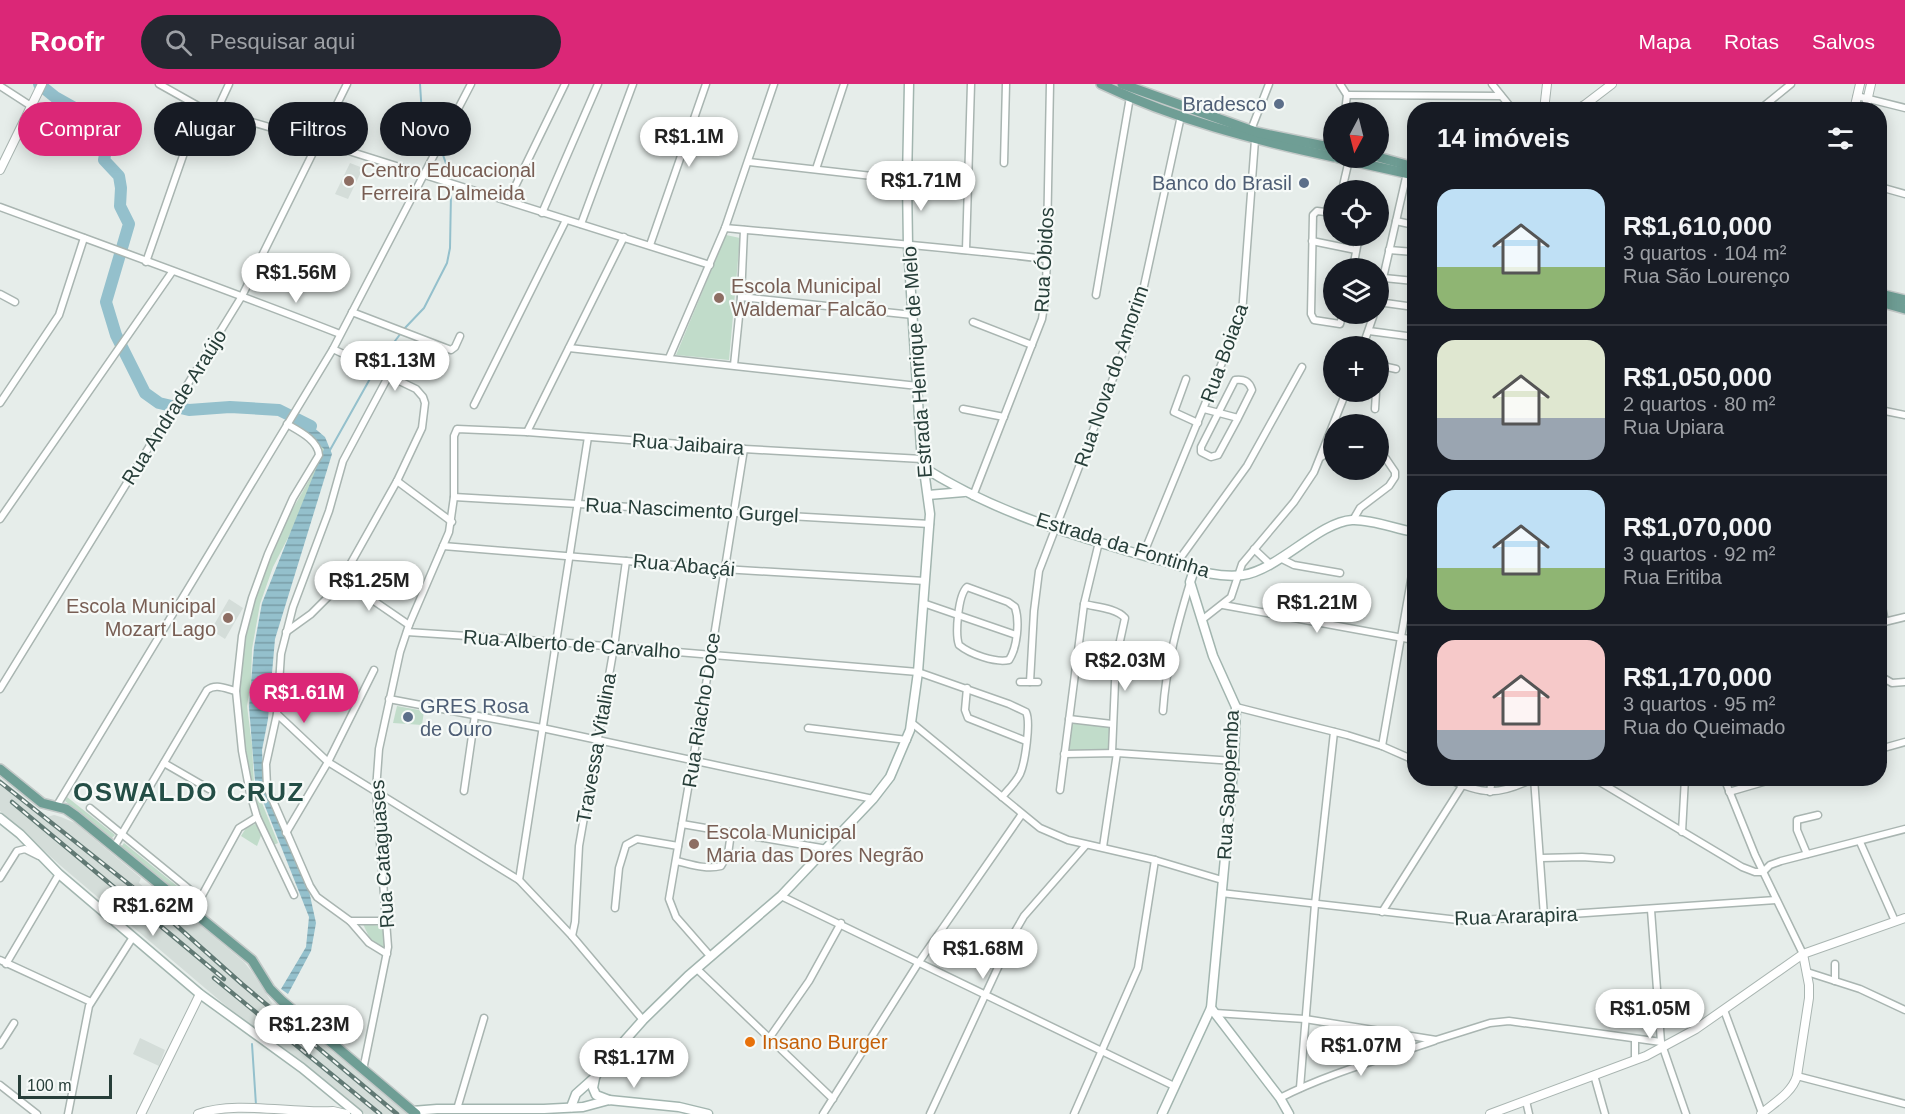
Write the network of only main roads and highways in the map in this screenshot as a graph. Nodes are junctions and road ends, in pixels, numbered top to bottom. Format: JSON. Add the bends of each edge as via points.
{"nodes":[{"id":1,"x":909,"y":84,"type":"edge"},
{"id":2,"x":1101,"y":84,"type":"edge"},
{"id":3,"x":1122,"y":84,"type":"edge"},
{"id":4,"x":1134,"y":90,"type":"edge"},
{"id":5,"x":1323,"y":146,"type":"edge"},
{"id":6,"x":1323,"y":154,"type":"edge"},
{"id":7,"x":1389,"y":162,"type":"edge"},
{"id":8,"x":1389,"y":168,"type":"edge"},
{"id":9,"x":1407,"y":170,"type":"edge"},
{"id":10,"x":1407,"y":171,"type":"edge"},
{"id":11,"x":1887,"y":296,"type":"edge"},
{"id":12,"x":1905,"y":300,"type":"edge"},
{"id":13,"x":1887,"y":304,"type":"edge"},
{"id":14,"x":1905,"y":309,"type":"edge"},
{"id":15,"x":923,"y":463,"type":"junction"},
{"id":16,"x":969,"y":494,"type":"junction"},
{"id":17,"x":928,"y":495,"type":"junction"},
{"id":18,"x":1407,"y":531,"type":"edge"},
{"id":19,"x":1194,"y":570,"type":"junction"},
{"id":20,"x":0,"y":769,"type":"edge"},
{"id":21,"x":0,"y":818,"type":"edge"},
{"id":22,"x":1213,"y":1010,"type":"junction"},
{"id":23,"x":1206,"y":1019,"type":"junction"},
{"id":24,"x":1222,"y":1023,"type":"junction"},
{"id":25,"x":595,"y":1077,"type":"junction"},
{"id":26,"x":609,"y":1100,"type":"junction"},
{"id":27,"x":572,"y":1107,"type":"junction"},
{"id":28,"x":454,"y":1109,"type":"junction"},
{"id":29,"x":666,"y":1110,"type":"edge"},
{"id":30,"x":583,"y":1111,"type":"edge"},
{"id":31,"x":414,"y":1112,"type":"edge"},
{"id":32,"x":1286,"y":1112,"type":"edge"},
{"id":33,"x":351,"y":1113,"type":"edge"},
{"id":34,"x":442,"y":1114,"type":"edge"},
{"id":35,"x":708,"y":1114,"type":"edge"},
{"id":36,"x":1162,"y":1114,"type":"edge"}],
"edges":[{"from":1,"to":15,"type":"main road","name":"Estrada Henrique de Melo","via":[[908,246]]},
{"from":2,"to":4,"type":"main road"},
{"from":3,"to":4,"type":"main road"},
{"from":4,"to":5,"type":"main road","via":[[1251,130]]},
{"from":4,"to":6,"type":"main road","via":[[1181,116],[1255,140]]},
{"from":7,"to":9,"type":"main road"},
{"from":8,"to":10,"type":"main road"},
{"from":11,"to":12,"type":"main road"},
{"from":13,"to":14,"type":"main road"},
{"from":15,"to":16,"type":"main road","name":"Estrada da Fontinha"},
{"from":15,"to":17,"type":"main road","name":"Estrada Henrique de Melo"},
{"from":16,"to":17,"type":"main road","name":"Estrada da Fontinha"},
{"from":16,"to":19,"type":"main road","name":"Estrada da Fontinha","via":[[1056,528]]},
{"from":17,"to":25,"type":"main road","name":"Estrada Henrique de Melo","via":[[930,524],[912,723],[890,777],[781,896],[643,1020]]},
{"from":18,"to":19,"type":"main road","name":"Estrada da Fontinha","via":[[1353,520],[1331,527],[1251,573]]},
{"from":19,"to":22,"type":"main road","name":"Rua Sapopemba","via":[[1190,582],[1213,656],[1236,707]]},
{"from":20,"to":31,"type":"main road","via":[[42,803],[76,816],[252,960],[270,989]]},
{"from":21,"to":33,"type":"main road","via":[[59,874],[200,994],[302,1068],[336,1096],[338,1108]]},
{"from":22,"to":23,"type":"main road","name":"Rua Sapopemba"},
{"from":22,"to":24,"type":"main road"},
{"from":23,"to":24,"type":"main road"},
{"from":23,"to":36,"type":"main road","name":"Rua Sapopemba"},
{"from":24,"to":32,"type":"main road","via":[[1280,1098]]},
{"from":25,"to":26,"type":"main road","via":[[594,1091]]},
{"from":25,"to":27,"type":"main road","name":"Estrada Henrique de Melo","via":[[576,1094]]},
{"from":26,"to":29,"type":"main road"},
{"from":26,"to":30,"type":"main road"},
{"from":27,"to":28,"type":"main road"},
{"from":27,"to":30,"type":"main road"},
{"from":28,"to":31,"type":"main road"},
{"from":28,"to":34,"type":"main road"},
{"from":29,"to":35,"type":"main road"}]}
